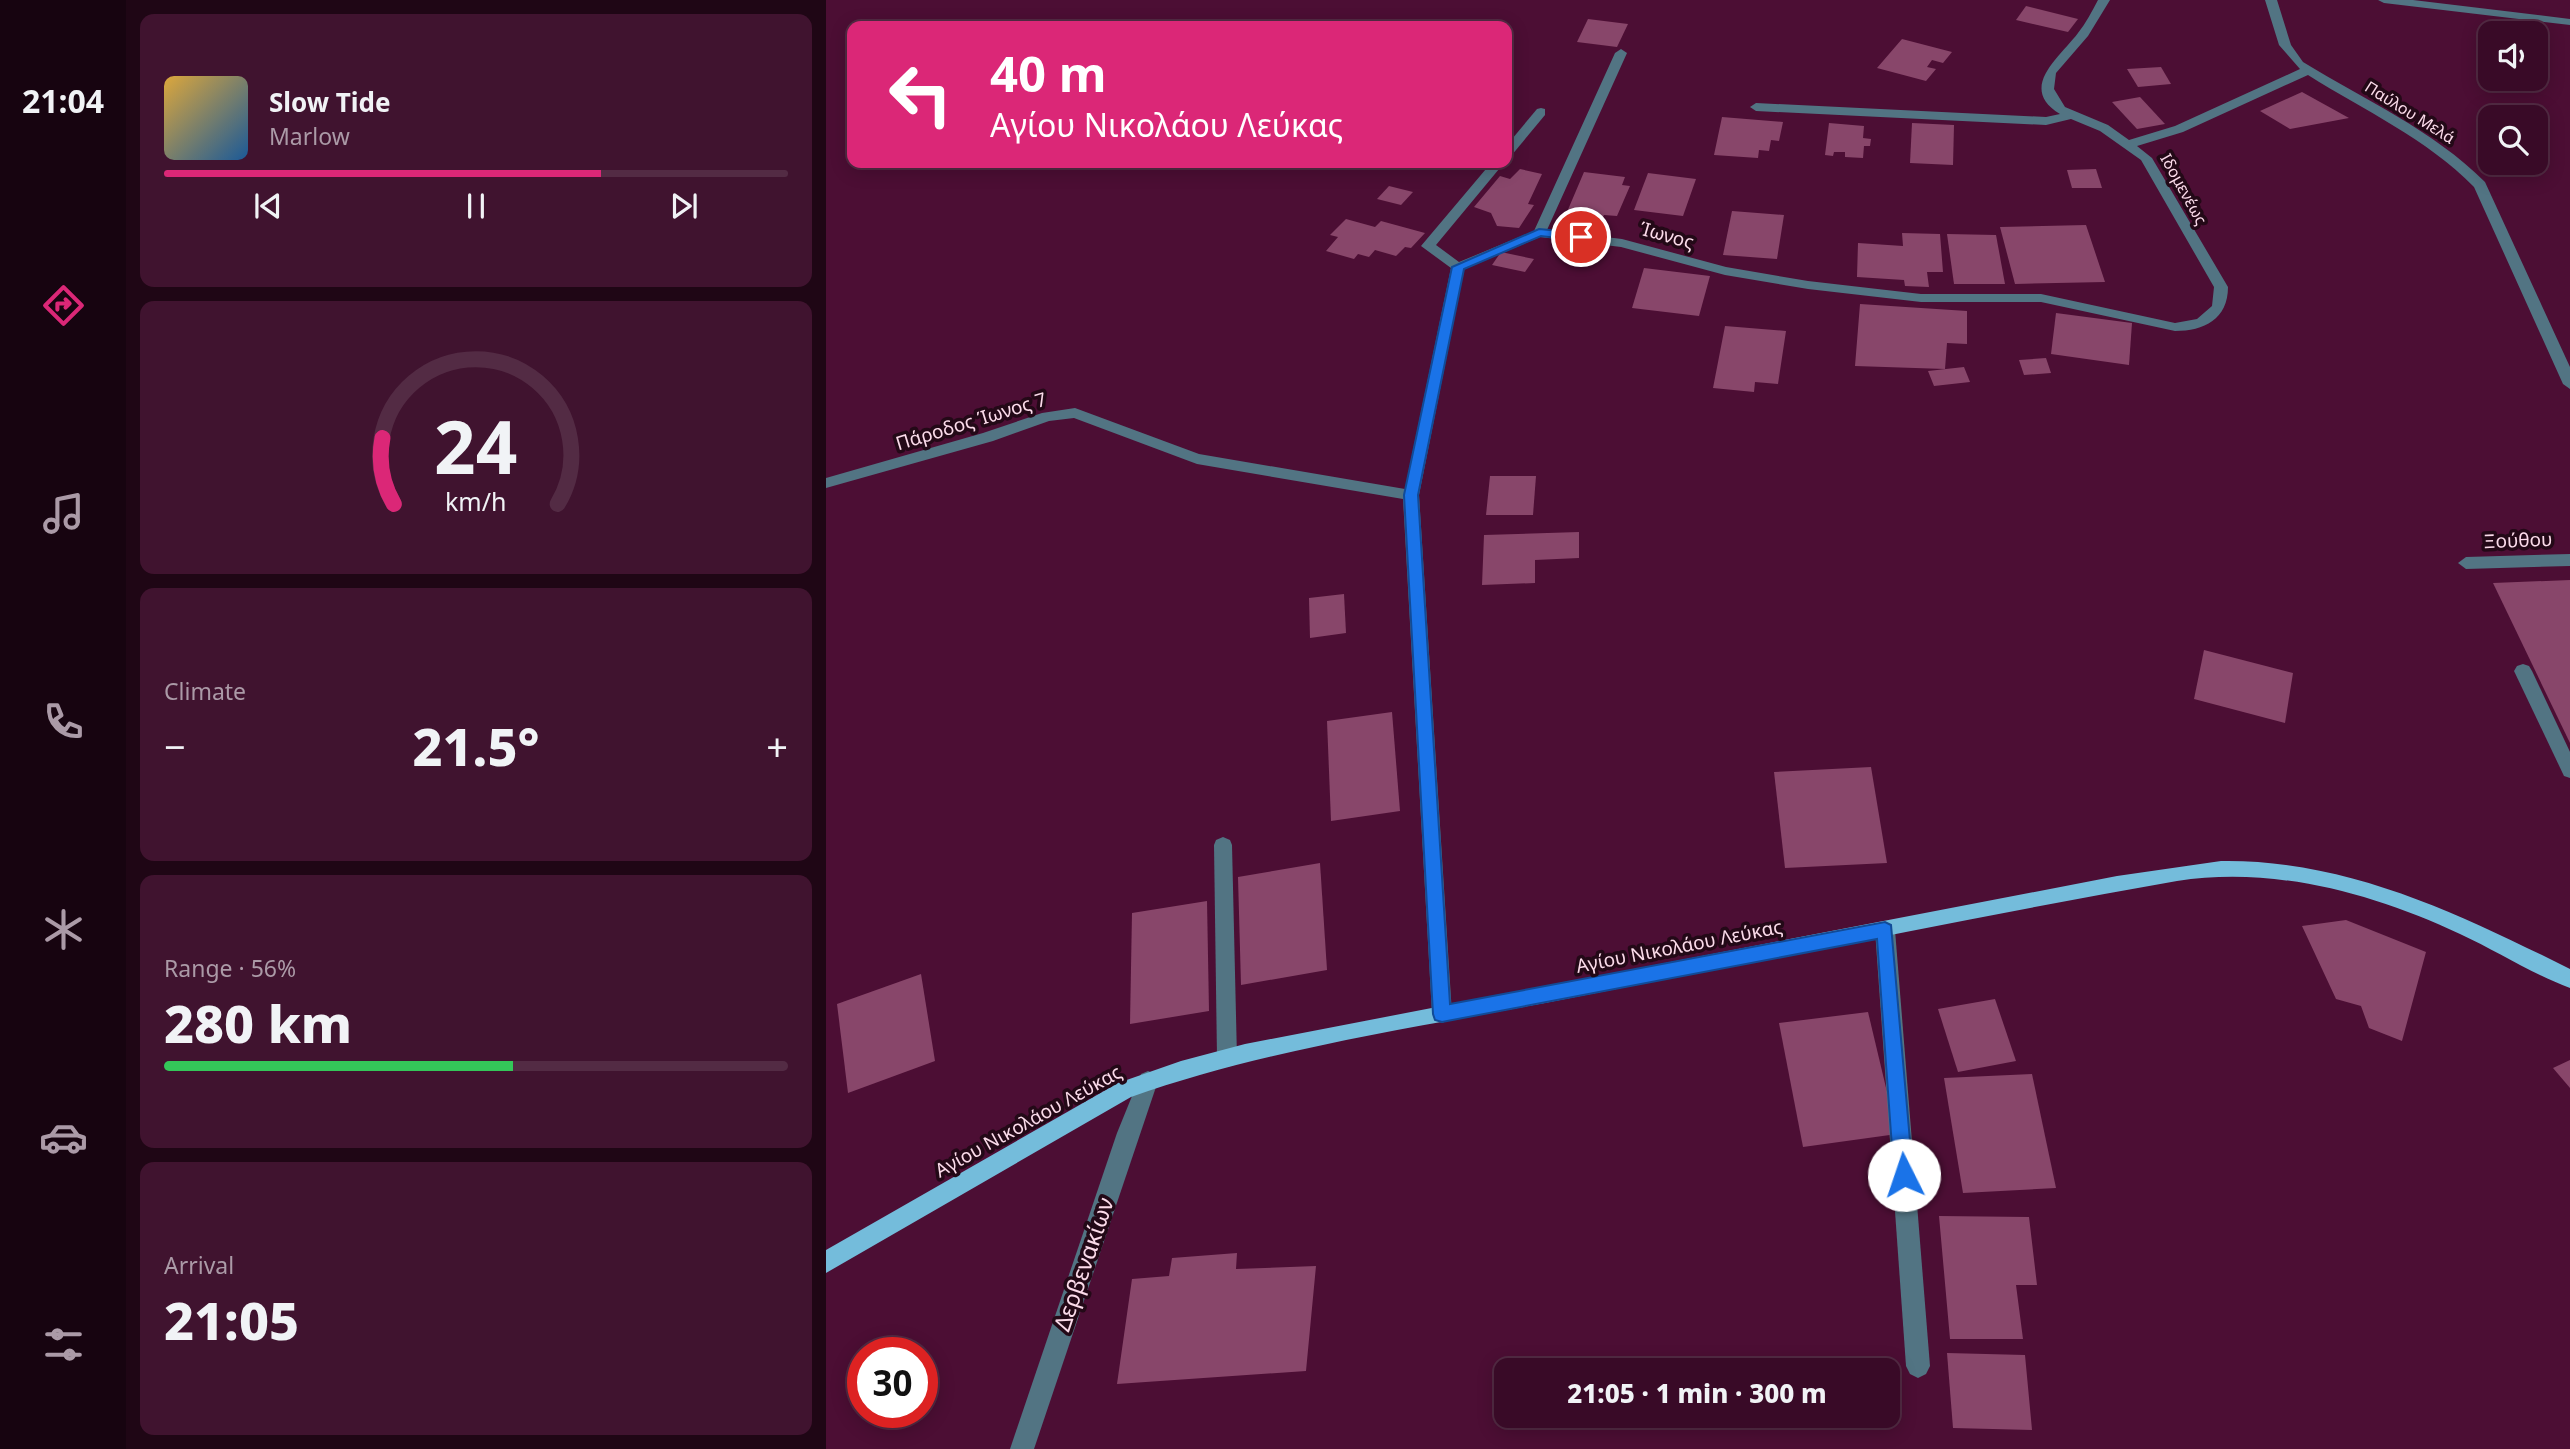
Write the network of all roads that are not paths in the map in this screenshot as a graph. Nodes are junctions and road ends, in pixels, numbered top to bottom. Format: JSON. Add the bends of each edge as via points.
{"nodes":[{"id":1,"x":2104,"y":0,"type":"edge"},
{"id":2,"x":2271,"y":0,"type":"edge"},
{"id":3,"x":2384,"y":0,"type":"edge"},
{"id":4,"x":2570,"y":22,"type":"edge"},
{"id":5,"x":1622,"y":53,"type":"dead end"},
{"id":6,"x":2308,"y":70,"type":"junction"},
{"id":7,"x":1756,"y":107,"type":"dead end"},
{"id":8,"x":1541,"y":112,"type":"dead end"},
{"id":9,"x":2072,"y":115,"type":"junction"},
{"id":10,"x":2129,"y":144,"type":"junction"},
{"id":11,"x":1512,"y":147,"type":"edge"},
{"id":12,"x":1494,"y":168,"type":"edge"},
{"id":13,"x":1539,"y":233,"type":"junction"},
{"id":14,"x":1458,"y":267,"type":"junction"},
{"id":15,"x":2158,"y":324,"type":"joint"},
{"id":16,"x":2570,"y":384,"type":"edge"},
{"id":17,"x":826,"y":483,"type":"edge"},
{"id":18,"x":1411,"y":495,"type":"junction"},
{"id":19,"x":2570,"y":559,"type":"edge"},
{"id":20,"x":2466,"y":563,"type":"dead end"},
{"id":21,"x":2523,"y":671,"type":"dead end"},
{"id":22,"x":2570,"y":771,"type":"edge"},
{"id":23,"x":1223,"y":845,"type":"dead end"},
{"id":24,"x":1885,"y":930,"type":"junction"},
{"id":25,"x":2570,"y":979,"type":"edge"},
{"id":26,"x":1442,"y":1014,"type":"junction"},
{"id":27,"x":1227,"y":1058,"type":"junction"},
{"id":28,"x":1148,"y":1081,"type":"junction"},
{"id":29,"x":826,"y":1262,"type":"edge"},
{"id":30,"x":1918,"y":1366,"type":"dead end"},
{"id":31,"x":1022,"y":1449,"type":"edge"}],
"edges":[{"from":1,"to":9,"type":"street","name":"Ιδομενέως","via":[[2084,34],[2050,74],[2050,98]]},
{"from":2,"to":6,"type":"street","name":"Παύλου Μελά","via":[[2289,53]]},
{"from":3,"to":4,"type":"street"},
{"from":5,"to":13,"type":"street"},
{"from":6,"to":10,"type":"street","via":[[2179,129]]},
{"from":6,"to":16,"type":"street","name":"Παύλου Μελά","via":[[2442,152],[2480,185]]},
{"from":7,"to":9,"type":"street","via":[[2046,121]]},
{"from":8,"to":11,"type":"street"},
{"from":9,"to":10,"type":"street","name":"Ιδομενέως"},
{"from":10,"to":15,"type":"street","name":"Ιδομενέως","via":[[2146,158],[2221,286],[2216,315],[2188,327]]},
{"from":12,"to":14,"type":"street","via":[[1428,246]]},
{"from":13,"to":14,"type":"street","name":"Ίωνος"},
{"from":13,"to":15,"type":"street","name":"Ίωνος","via":[[1622,243],[1794,284],[1921,298],[2041,298]]},
{"from":14,"to":18,"type":"street"},
{"from":17,"to":18,"type":"street","name":"Πάροδος Ίωνος 7","via":[[1047,416],[1078,413],[1197,459]]},
{"from":18,"to":26,"type":"street"},
{"from":19,"to":20,"type":"street","name":"Ξούθου"},
{"from":21,"to":22,"type":"street"},
{"from":23,"to":27,"type":"street"},
{"from":24,"to":25,"type":"main road","name":"Αγίου Νικολάου Λεύκας","via":[[2131,881],[2214,868],[2257,869],[2330,879],[2409,901]]},
{"from":24,"to":26,"type":"main road","name":"Αγίου Νικολάου Λεύκας"},
{"from":24,"to":30,"type":"street"},
{"from":26,"to":27,"type":"main road","name":"Αγίου Νικολάου Λεύκας"},
{"from":27,"to":28,"type":"main road","name":"Αγίου Νικολάου Λεύκας"},
{"from":28,"to":29,"type":"main road","name":"Αγίου Νικολάου Λεύκας","via":[[1071,1120]]},
{"from":28,"to":31,"type":"street","name":"Δερβενακίων"}]}
